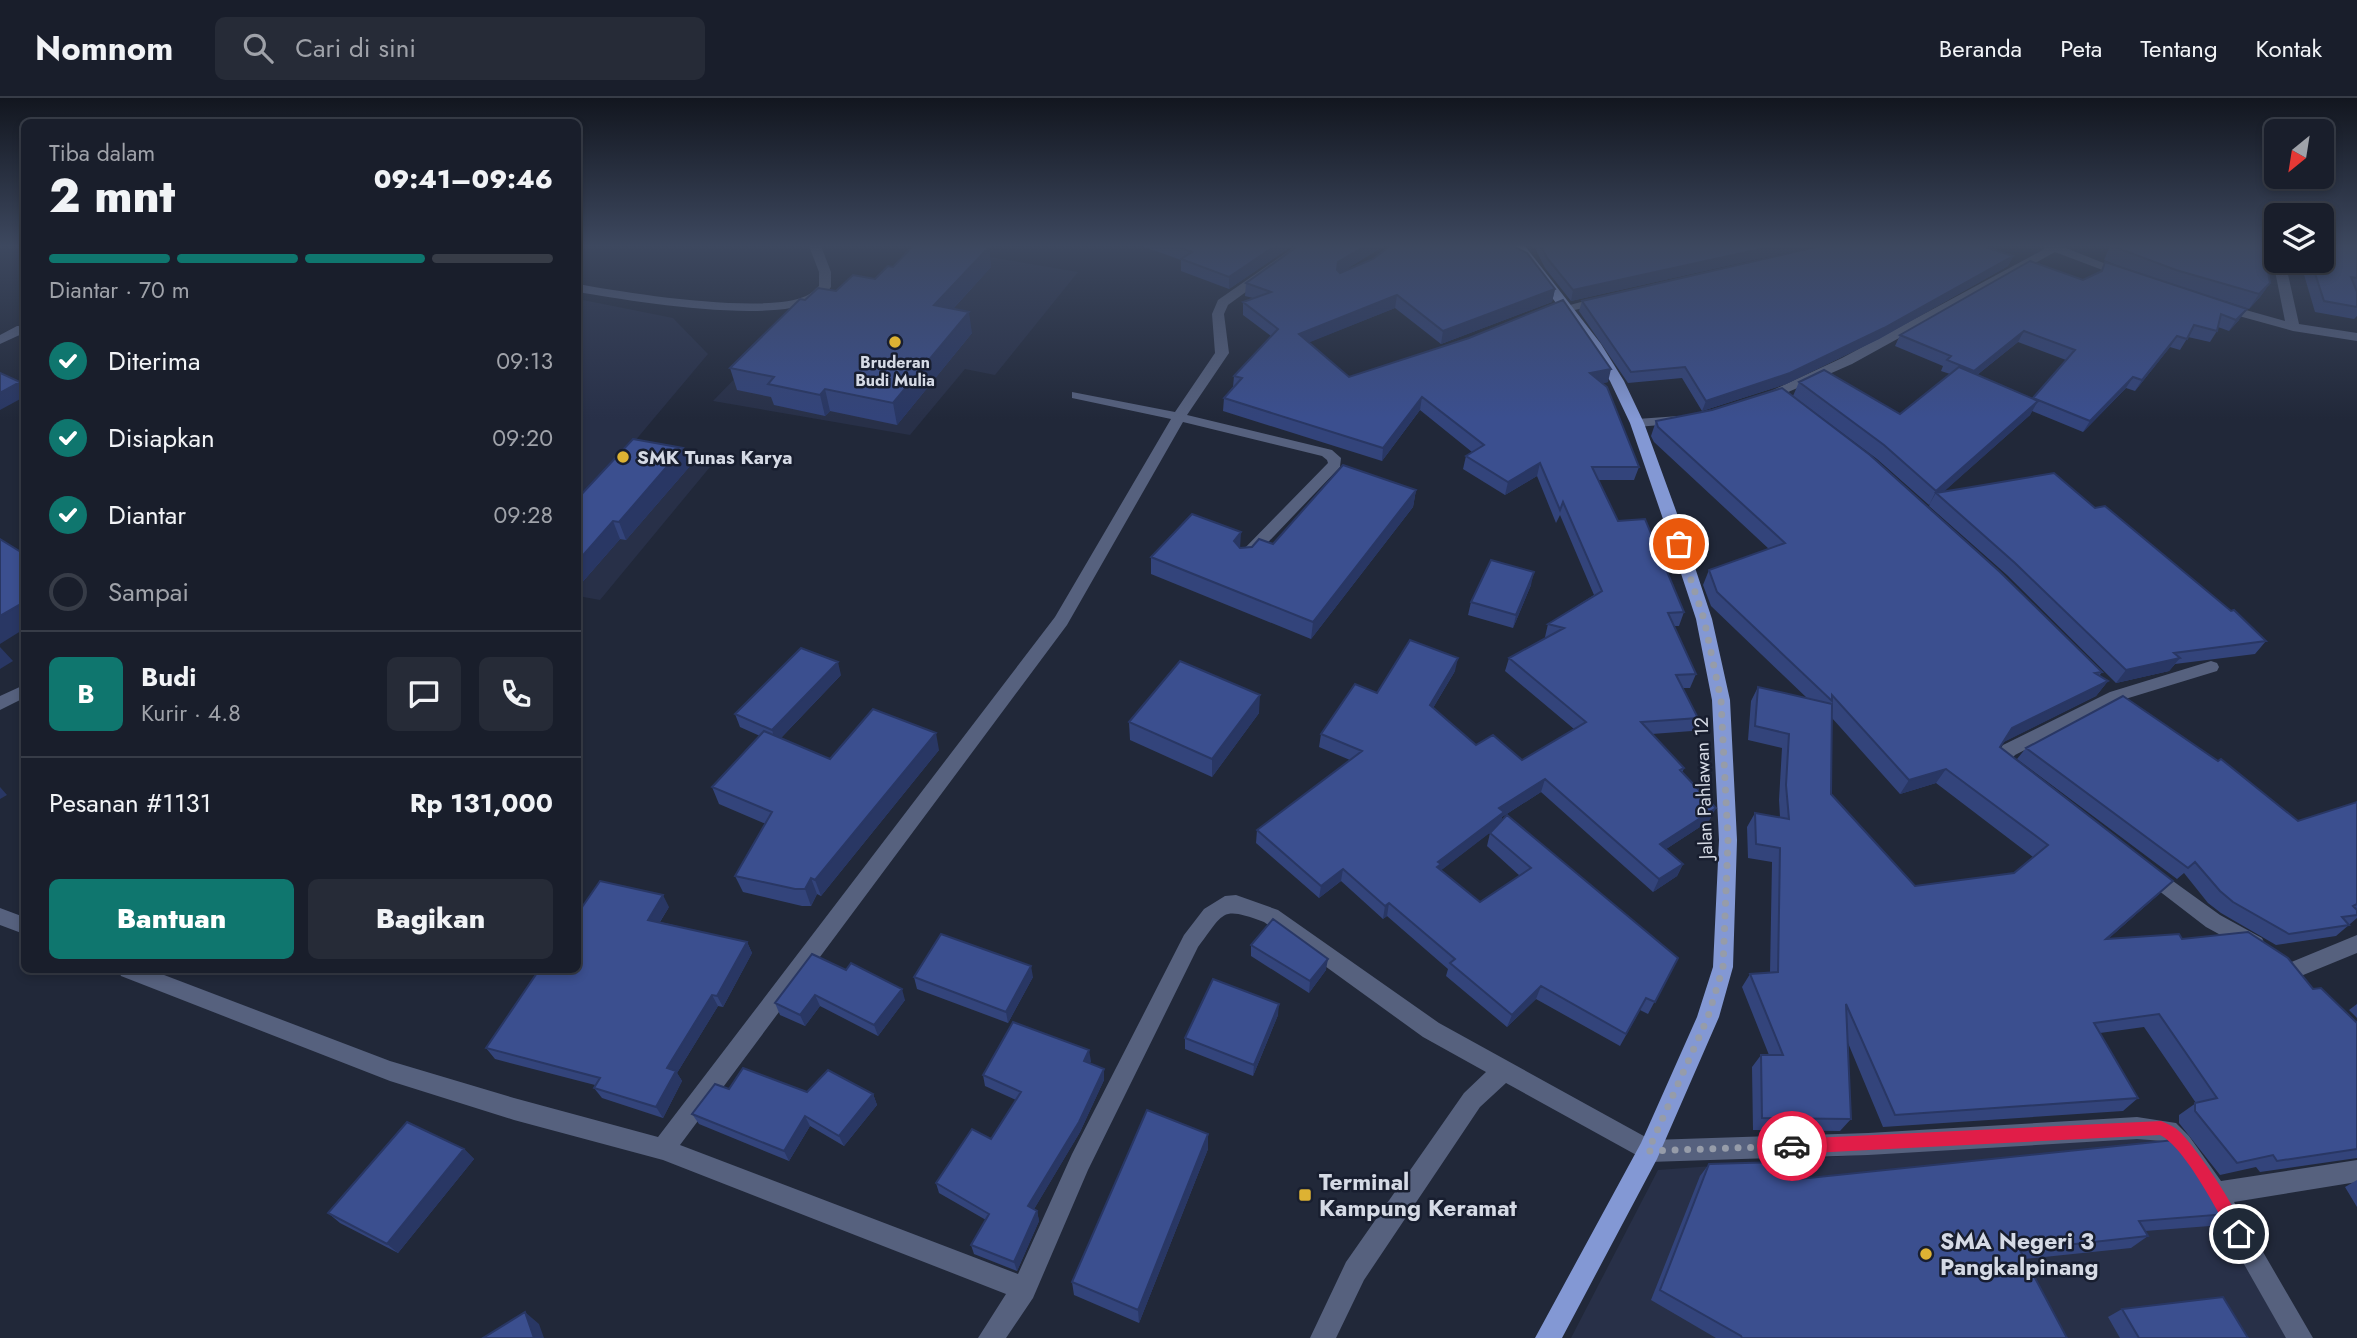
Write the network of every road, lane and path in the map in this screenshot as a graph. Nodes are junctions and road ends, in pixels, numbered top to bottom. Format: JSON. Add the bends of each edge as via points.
{"nodes":[{"id":1,"x":1222,"y":304,"type":"edge"},
{"id":2,"x":1557,"y":304,"type":"edge"},
{"id":3,"x":1576,"y":304,"type":"edge"},
{"id":4,"x":1949,"y":304,"type":"edge"},
{"id":5,"x":2213,"y":304,"type":"edge"},
{"id":6,"x":2288,"y":304,"type":"edge"},
{"id":7,"x":1559,"y":307,"type":"junction"},
{"id":8,"x":2293,"y":327,"type":"junction"},
{"id":9,"x":21,"y":330,"type":"edge"},
{"id":10,"x":2357,"y":337,"type":"edge"},
{"id":11,"x":0,"y":340,"type":"edge"},
{"id":12,"x":1777,"y":393,"type":"junction"},
{"id":13,"x":1077,"y":396,"type":"dead end"},
{"id":14,"x":1752,"y":402,"type":"edge"},
{"id":15,"x":1796,"y":407,"type":"edge"},
{"id":16,"x":1179,"y":417,"type":"junction"},
{"id":17,"x":1694,"y":419,"type":"edge"},
{"id":18,"x":1637,"y":423,"type":"junction"},
{"id":19,"x":1244,"y":558,"type":"edge"},
{"id":20,"x":2211,"y":667,"type":"edge"},
{"id":21,"x":2101,"y":682,"type":"edge"},
{"id":22,"x":21,"y":693,"type":"edge"},
{"id":23,"x":2116,"y":695,"type":"junction"},
{"id":24,"x":0,"y":704,"type":"edge"},
{"id":25,"x":2133,"y":708,"type":"edge"},
{"id":26,"x":2026,"y":781,"type":"edge"},
{"id":27,"x":2134,"y":861,"type":"edge"},
{"id":28,"x":0,"y":916,"type":"edge"},
{"id":29,"x":21,"y":925,"type":"edge"},
{"id":30,"x":2357,"y":944,"type":"edge"},
{"id":31,"x":2291,"y":971,"type":"junction"},
{"id":32,"x":141,"y":973,"type":"edge"},
{"id":33,"x":2310,"y":989,"type":"edge"},
{"id":34,"x":1502,"y":1072,"type":"junction"},
{"id":35,"x":663,"y":1149,"type":"junction"},
{"id":36,"x":1648,"y":1151,"type":"junction"},
{"id":37,"x":2357,"y":1171,"type":"edge"},
{"id":38,"x":2216,"y":1193,"type":"junction"},
{"id":39,"x":1024,"y":1289,"type":"junction"},
{"id":40,"x":991,"y":1338,"type":"edge"},
{"id":41,"x":1323,"y":1338,"type":"edge"},
{"id":42,"x":1548,"y":1338,"type":"edge"},
{"id":43,"x":2300,"y":1338,"type":"edge"}],
"edges":[{"from":1,"to":16,"type":"street","via":[[1218,314],[1222,354]]},
{"from":2,"to":7,"type":"main road","name":"Jalan Pahlawan 12"},
{"from":3,"to":7,"type":"street"},
{"from":4,"to":12,"type":"street","via":[[1847,361]]},
{"from":5,"to":8,"type":"street"},
{"from":6,"to":8,"type":"street"},
{"from":7,"to":18,"type":"main road","name":"Jalan Pahlawan 12","via":[[1610,369]]},
{"from":8,"to":10,"type":"street"},
{"from":9,"to":11,"type":"street"},
{"from":12,"to":14,"type":"street"},
{"from":12,"to":15,"type":"street"},
{"from":13,"to":16,"type":"street"},
{"from":16,"to":19,"type":"street","via":[[1334,458],[1335,464]]},
{"from":16,"to":35,"type":"street","via":[[1061,621]]},
{"from":17,"to":18,"type":"street"},
{"from":18,"to":36,"type":"main road","name":"Jalan Pahlawan 12","via":[[1707,632],[1721,700],[1728,840],[1723,967],[1708,1017]]},
{"from":20,"to":23,"type":"street"},
{"from":21,"to":23,"type":"street"},
{"from":22,"to":24,"type":"street"},
{"from":23,"to":25,"type":"street"},
{"from":23,"to":26,"type":"street","via":[[2005,752],[2004,765]]},
{"from":27,"to":31,"type":"street","via":[[2213,921]]},
{"from":28,"to":29,"type":"street"},
{"from":30,"to":31,"type":"street"},
{"from":31,"to":33,"type":"street"},
{"from":32,"to":35,"type":"street","via":[[390,1071]]},
{"from":34,"to":36,"type":"street"},
{"from":34,"to":39,"type":"street","via":[[1431,1030],[1271,916],[1236,903],[1225,904],[1191,941],[1080,1162]]},
{"from":34,"to":41,"type":"street","via":[[1472,1100],[1355,1271]]},
{"from":35,"to":39,"type":"street"},
{"from":36,"to":38,"type":"street","via":[[2161,1128],[2173,1134]]},
{"from":36,"to":42,"type":"main road","name":"Jalan Pahlawan 12"},
{"from":37,"to":38,"type":"street"},
{"from":38,"to":43,"type":"street"},
{"from":39,"to":40,"type":"street"}]}
